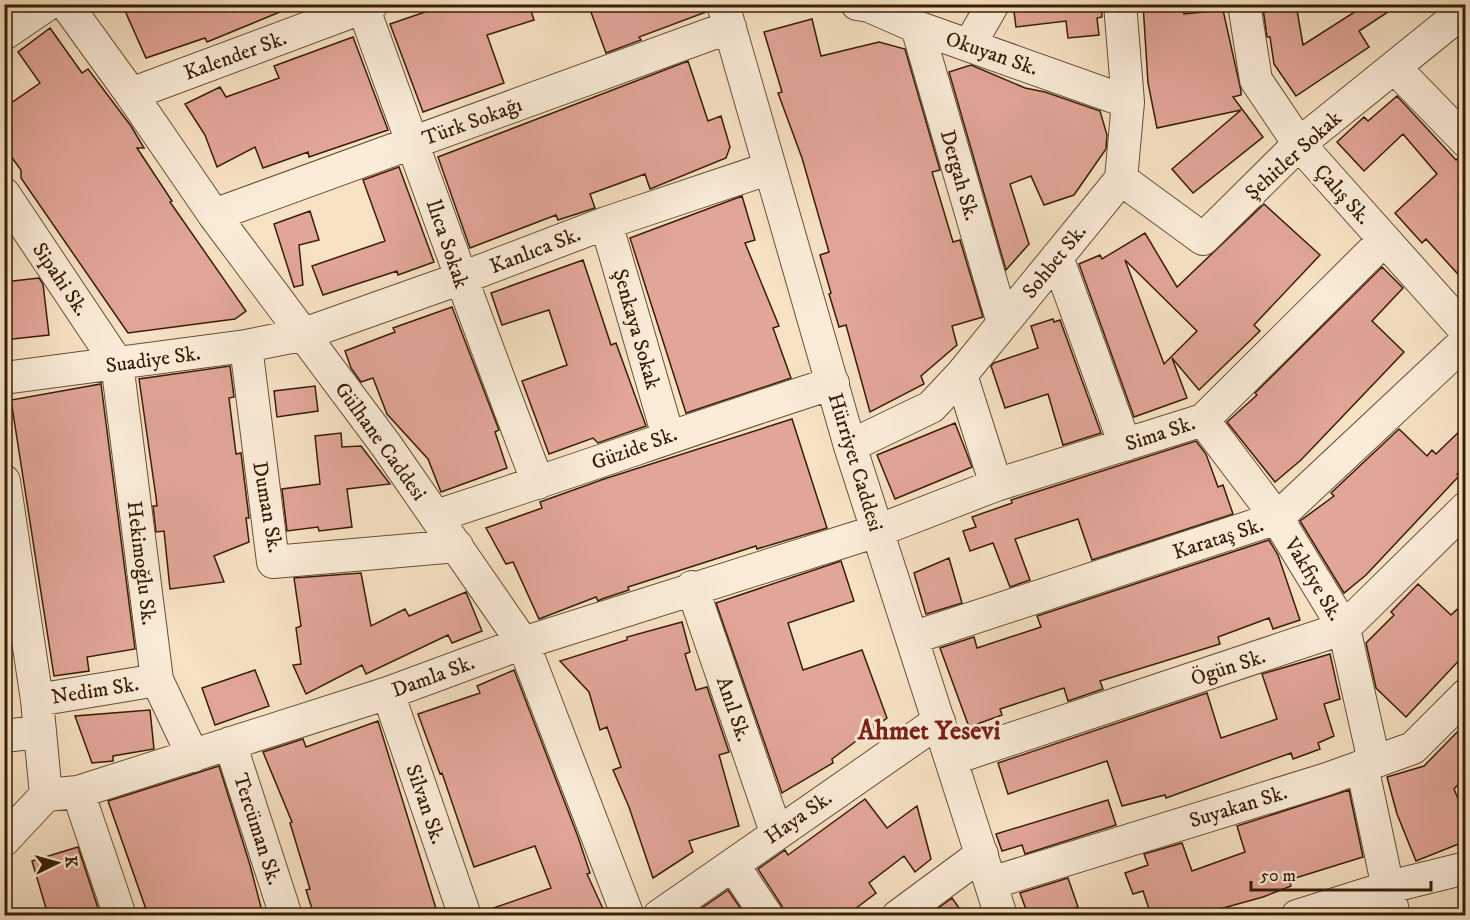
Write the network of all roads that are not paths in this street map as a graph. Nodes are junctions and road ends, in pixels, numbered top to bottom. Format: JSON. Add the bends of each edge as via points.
{"nodes":[{"id":1,"x":857,"y":4,"type":"edge"},
{"id":2,"x":993,"y":4,"type":"edge"},
{"id":3,"x":1120,"y":4,"type":"edge"},
{"id":4,"x":1244,"y":4,"type":"edge"},
{"id":5,"x":64,"y":5,"type":"edge"},
{"id":6,"x":366,"y":6,"type":"edge"},
{"id":7,"x":1466,"y":9,"type":"edge"},
{"id":8,"x":727,"y":16,"type":"edge"},
{"id":9,"x":917,"y":27,"type":"junction"},
{"id":10,"x":4,"y":34,"type":"edge"},
{"id":11,"x":970,"y":44,"type":"junction"},
{"id":12,"x":1395,"y":68,"type":"junction"},
{"id":13,"x":131,"y":94,"type":"junction"},
{"id":14,"x":1128,"y":102,"type":"junction"},
{"id":15,"x":1466,"y":141,"type":"edge"},
{"id":16,"x":413,"y":142,"type":"junction"},
{"id":17,"x":1299,"y":144,"type":"junction"},
{"id":18,"x":770,"y":168,"type":"junction"},
{"id":19,"x":1121,"y":178,"type":"junction"},
{"id":20,"x":4,"y":194,"type":"edge"},
{"id":21,"x":214,"y":215,"type":"junction"},
{"id":22,"x":606,"y":223,"type":"junction"},
{"id":23,"x":1384,"y":240,"type":"junction"},
{"id":24,"x":1057,"y":257,"type":"junction"},
{"id":25,"x":459,"y":279,"type":"junction"},
{"id":26,"x":1003,"y":323,"type":"junction"},
{"id":27,"x":1466,"y":331,"type":"edge"},
{"id":28,"x":301,"y":335,"type":"junction"},
{"id":29,"x":1466,"y":341,"type":"edge"},
{"id":30,"x":246,"y":346,"type":"junction"},
{"id":31,"x":117,"y":363,"type":"junction"},
{"id":32,"x":961,"y":375,"type":"junction"},
{"id":33,"x":4,"y":378,"type":"edge"},
{"id":34,"x":833,"y":383,"type":"junction"},
{"id":35,"x":1203,"y":420,"type":"junction"},
{"id":36,"x":668,"y":436,"type":"junction"},
{"id":37,"x":1125,"y":445,"type":"junction"},
{"id":38,"x":850,"y":446,"type":"junction"},
{"id":39,"x":4,"y":481,"type":"edge"},
{"id":40,"x":538,"y":483,"type":"junction"},
{"id":41,"x":996,"y":485,"type":"junction"},
{"id":42,"x":1466,"y":508,"type":"edge"},
{"id":43,"x":436,"y":516,"type":"junction"},
{"id":44,"x":1277,"y":518,"type":"junction"},
{"id":45,"x":876,"y":531,"type":"junction"},
{"id":46,"x":457,"y":546,"type":"junction"},
{"id":47,"x":692,"y":587,"type":"junction"},
{"id":48,"x":1344,"y":628,"type":"junction"},
{"id":49,"x":912,"y":639,"type":"junction"},
{"id":50,"x":523,"y":643,"type":"junction"},
{"id":51,"x":157,"y":680,"type":"junction"},
{"id":52,"x":388,"y":693,"type":"junction"},
{"id":53,"x":1466,"y":695,"type":"edge"},
{"id":54,"x":37,"y":699,"type":"junction"},
{"id":55,"x":939,"y":721,"type":"junction"},
{"id":56,"x":38,"y":732,"type":"junction"},
{"id":57,"x":4,"y":736,"type":"edge"},
{"id":58,"x":230,"y":743,"type":"junction"},
{"id":59,"x":193,"y":756,"type":"junction"},
{"id":60,"x":951,"y":759,"type":"junction"},
{"id":61,"x":1368,"y":764,"type":"junction"},
{"id":62,"x":78,"y":792,"type":"junction"},
{"id":63,"x":46,"y":795,"type":"junction"},
{"id":64,"x":776,"y":832,"type":"junction"},
{"id":65,"x":4,"y":840,"type":"edge"},
{"id":66,"x":982,"y":854,"type":"junction"},
{"id":67,"x":732,"y":866,"type":"junction"},
{"id":68,"x":1466,"y":868,"type":"edge"},
{"id":69,"x":991,"y":883,"type":"junction"},
{"id":70,"x":1391,"y":901,"type":"edge"},
{"id":71,"x":120,"y":915,"type":"edge"},
{"id":72,"x":286,"y":915,"type":"edge"},
{"id":73,"x":465,"y":915,"type":"edge"},
{"id":74,"x":628,"y":915,"type":"edge"},
{"id":75,"x":659,"y":915,"type":"edge"},
{"id":76,"x":767,"y":915,"type":"edge"},
{"id":77,"x":898,"y":915,"type":"edge"},
{"id":78,"x":1001,"y":915,"type":"edge"},
{"id":79,"x":1297,"y":915,"type":"edge"}],
"edges":[{"from":1,"to":9,"type":"street","name":"Okuyan Sk."},
{"from":2,"to":11,"type":"street"},
{"from":3,"to":14,"type":"street"},
{"from":4,"to":17,"type":"street","name":"Çalış Sk.","via":[[1256,80]]},
{"from":5,"to":10,"type":"street"},
{"from":5,"to":13,"type":"street","name":"Gülhane Caddesi"},
{"from":6,"to":13,"type":"street","name":"Kalender Sk."},
{"from":6,"to":16,"type":"street","name":"llıca Sokak"},
{"from":7,"to":12,"type":"street","name":"Şehitler Sokak"},
{"from":8,"to":16,"type":"street","name":"Türk Sokağı"},
{"from":8,"to":18,"type":"street","name":"Hürriyet Caddesi"},
{"from":9,"to":11,"type":"street","name":"Okuyan Sk."},
{"from":9,"to":26,"type":"street","name":"Dergah Sk."},
{"from":11,"to":14,"type":"street","name":"Okuyan Sk."},
{"from":12,"to":15,"type":"street"},
{"from":12,"to":17,"type":"street","name":"Şehitler Sokak"},
{"from":13,"to":21,"type":"street","name":"Gülhane Caddesi"},
{"from":14,"to":19,"type":"street"},
{"from":16,"to":21,"type":"street","name":"Türk Sokağı"},
{"from":16,"to":25,"type":"street","name":"llıca Sokak"},
{"from":17,"to":19,"type":"street","name":"Şehitler Sokak","via":[[1203,239]]},
{"from":17,"to":23,"type":"street","name":"Çalış Sk."},
{"from":18,"to":22,"type":"street","name":"Kanlıca Sk."},
{"from":18,"to":34,"type":"street","name":"Hürriyet Caddesi"},
{"from":19,"to":24,"type":"street","name":"Sohbet Sk."},
{"from":20,"to":31,"type":"street","name":"Sipahi Sk."},
{"from":21,"to":28,"type":"street","name":"Gülhane Caddesi"},
{"from":22,"to":25,"type":"street","name":"Kanlıca Sk."},
{"from":22,"to":36,"type":"street","name":"Şenkaya Sokak"},
{"from":23,"to":27,"type":"street","name":"Çalış Sk."},
{"from":23,"to":35,"type":"street","name":"Sima Sk."},
{"from":24,"to":26,"type":"street","name":"Sohbet Sk."},
{"from":24,"to":37,"type":"street"},
{"from":25,"to":28,"type":"street","name":"Kanlıca Sk."},
{"from":25,"to":40,"type":"street","name":"llıca Sokak"},
{"from":26,"to":32,"type":"street","name":"Sohbet Sk."},
{"from":28,"to":30,"type":"street","name":"Suadiye Sk."},
{"from":28,"to":43,"type":"street","name":"Gülhane Caddesi"},
{"from":29,"to":44,"type":"street","name":"Karataş Sk."},
{"from":30,"to":31,"type":"street","name":"Suadiye Sk."},
{"from":30,"to":46,"type":"street","name":"Duman Sk.","via":[[273,562]]},
{"from":31,"to":33,"type":"street","name":"Suadiye Sk."},
{"from":31,"to":51,"type":"street","name":"Hekimoğlu Sk."},
{"from":32,"to":38,"type":"street","name":"Sohbet Sk.","via":[[931,407]]},
{"from":32,"to":41,"type":"street"},
{"from":34,"to":36,"type":"street","name":"Güzide Sk."},
{"from":34,"to":38,"type":"street","name":"Hürriyet Caddesi"},
{"from":35,"to":37,"type":"street","name":"Sima Sk."},
{"from":35,"to":44,"type":"street","name":"Vakfiye Sk."},
{"from":36,"to":40,"type":"street","name":"Güzide Sk."},
{"from":37,"to":41,"type":"street","name":"Sima Sk."},
{"from":38,"to":45,"type":"street","name":"Hürriyet Caddesi"},
{"from":39,"to":54,"type":"street","name":"Nedim Sk."},
{"from":40,"to":43,"type":"street","name":"Güzide Sk."},
{"from":41,"to":45,"type":"street","name":"Sima Sk."},
{"from":42,"to":48,"type":"street","name":"Ögün Sk."},
{"from":43,"to":46,"type":"street","name":"Gülhane Caddesi"},
{"from":44,"to":48,"type":"street","name":"Vakfiye Sk."},
{"from":44,"to":49,"type":"street","name":"Karataş Sk."},
{"from":45,"to":47,"type":"street","name":"Damla Sk."},
{"from":45,"to":49,"type":"street","name":"Hürriyet Caddesi"},
{"from":46,"to":50,"type":"street","name":"Gülhane Caddesi"},
{"from":47,"to":50,"type":"street","name":"Damla Sk."},
{"from":47,"to":64,"type":"street","name":"Anıl Sk."},
{"from":48,"to":60,"type":"street","name":"Ögün Sk."},
{"from":48,"to":61,"type":"street","name":"Vakfiye Sk."},
{"from":49,"to":55,"type":"street","name":"Hürriyet Caddesi"},
{"from":50,"to":52,"type":"street","name":"Damla Sk."},
{"from":50,"to":74,"type":"street","name":"Gülhane Caddesi"},
{"from":51,"to":54,"type":"street","name":"Nedim Sk."},
{"from":51,"to":59,"type":"street","name":"Hekimoğlu Sk."},
{"from":52,"to":58,"type":"street","name":"Damla Sk."},
{"from":52,"to":73,"type":"street","name":"Silvan Sk."},
{"from":53,"to":61,"type":"street","name":"Suyakan Sk.","via":[[1413,748]]},
{"from":54,"to":56,"type":"street"},
{"from":55,"to":60,"type":"street","name":"Hürriyet Caddesi"},
{"from":55,"to":64,"type":"street","name":"Haya Sk."},
{"from":56,"to":57,"type":"street"},
{"from":56,"to":63,"type":"street"},
{"from":58,"to":59,"type":"street","name":"Damla Sk."},
{"from":58,"to":72,"type":"street","name":"Tercüman Sk."},
{"from":59,"to":62,"type":"street","name":"Damla Sk."},
{"from":60,"to":66,"type":"street","name":"Hürriyet Caddesi"},
{"from":61,"to":69,"type":"street","name":"Suyakan Sk."},
{"from":61,"to":70,"type":"street","name":"Vakfiye Sk."},
{"from":62,"to":63,"type":"street","name":"Damla Sk."},
{"from":62,"to":71,"type":"street"},
{"from":63,"to":65,"type":"street"},
{"from":64,"to":67,"type":"street","name":"Haya Sk."},
{"from":66,"to":69,"type":"street","name":"Hürriyet Caddesi"},
{"from":66,"to":77,"type":"street"},
{"from":67,"to":75,"type":"street","name":"Haya Sk."},
{"from":67,"to":76,"type":"street"},
{"from":68,"to":70,"type":"street"},
{"from":69,"to":78,"type":"street","name":"Hürriyet Caddesi"},
{"from":70,"to":79,"type":"street"}]}
